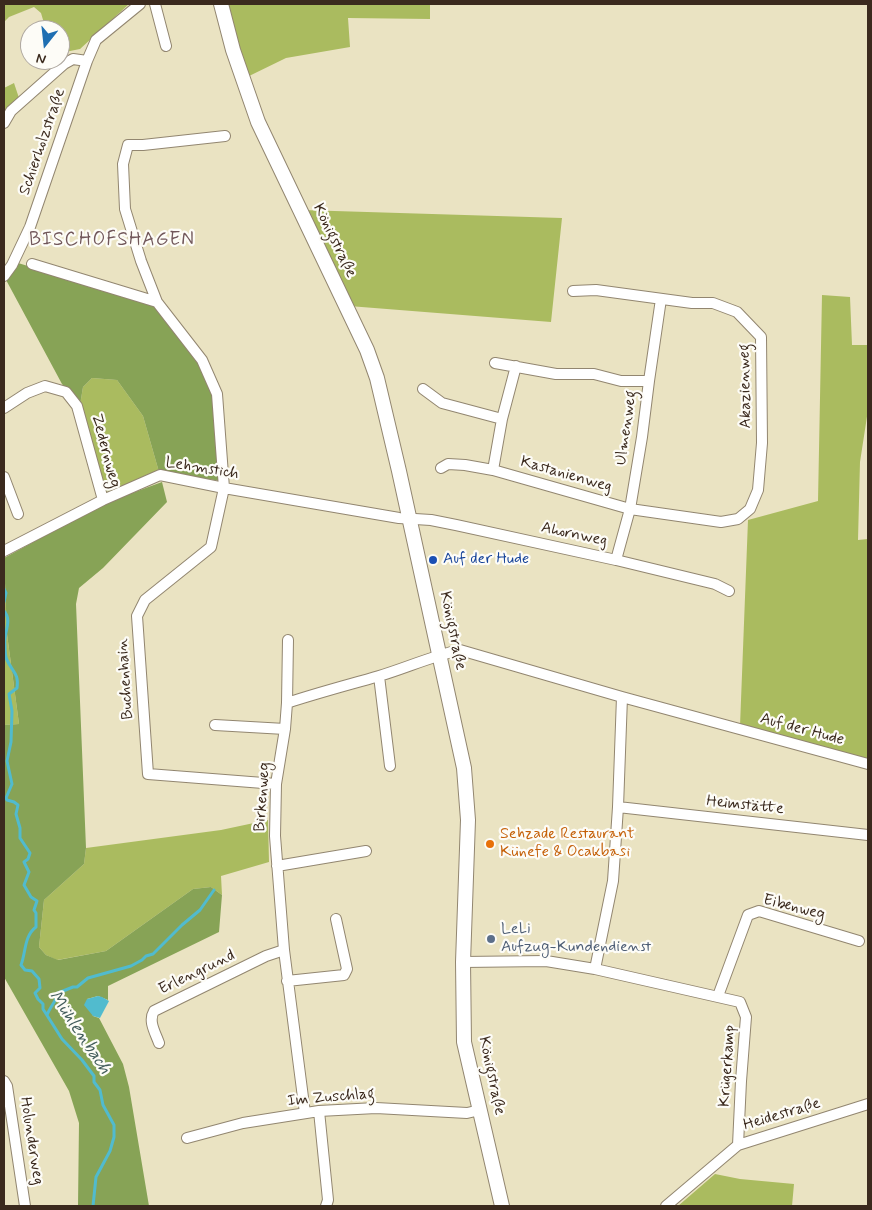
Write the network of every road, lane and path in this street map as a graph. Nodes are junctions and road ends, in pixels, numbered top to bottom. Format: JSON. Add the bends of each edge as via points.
{"nodes":[{"id":1,"x":140,"y":4,"type":"edge"},
{"id":2,"x":155,"y":4,"type":"edge"},
{"id":3,"x":221,"y":4,"type":"edge"},
{"id":4,"x":166,"y":46,"type":"dead end"},
{"id":5,"x":87,"y":61,"type":"junction"},
{"id":6,"x":4,"y":123,"type":"edge"},
{"id":7,"x":225,"y":136,"type":"dead end"},
{"id":8,"x":32,"y":264,"type":"dead end"},
{"id":9,"x":4,"y":276,"type":"edge"},
{"id":10,"x":573,"y":291,"type":"dead end"},
{"id":11,"x":662,"y":299,"type":"junction"},
{"id":12,"x":157,"y":302,"type":"junction"},
{"id":13,"x":496,"y":363,"type":"dead end"},
{"id":14,"x":516,"y":366,"type":"junction"},
{"id":15,"x":649,"y":381,"type":"junction"},
{"id":16,"x":423,"y":389,"type":"dead end"},
{"id":17,"x":4,"y":408,"type":"edge"},
{"id":18,"x":502,"y":419,"type":"junction"},
{"id":19,"x":441,"y":468,"type":"dead end"},
{"id":20,"x":493,"y":470,"type":"junction"},
{"id":21,"x":4,"y":478,"type":"edge"},
{"id":22,"x":224,"y":488,"type":"junction"},
{"id":23,"x":102,"y":500,"type":"junction"},
{"id":24,"x":630,"y":508,"type":"junction"},
{"id":25,"x":18,"y":514,"type":"dead end"},
{"id":26,"x":410,"y":519,"type":"junction"},
{"id":27,"x":4,"y":551,"type":"edge"},
{"id":28,"x":616,"y":560,"type":"junction"},
{"id":29,"x":729,"y":591,"type":"dead end"},
{"id":30,"x":288,"y":640,"type":"dead end"},
{"id":31,"x":439,"y":654,"type":"junction"},
{"id":32,"x":380,"y":676,"type":"junction"},
{"id":33,"x":622,"y":697,"type":"junction"},
{"id":34,"x":287,"y":703,"type":"junction"},
{"id":35,"x":215,"y":725,"type":"dead end"},
{"id":36,"x":285,"y":729,"type":"junction"},
{"id":37,"x":868,"y":764,"type":"edge"},
{"id":38,"x":390,"y":766,"type":"dead end"},
{"id":39,"x":276,"y":784,"type":"junction"},
{"id":40,"x":618,"y":807,"type":"junction"},
{"id":41,"x":868,"y":835,"type":"edge"},
{"id":42,"x":366,"y":851,"type":"dead end"},
{"id":43,"x":277,"y":866,"type":"junction"},
{"id":44,"x":336,"y":919,"type":"dead end"},
{"id":45,"x":860,"y":941,"type":"dead end"},
{"id":46,"x":284,"y":950,"type":"junction"},
{"id":47,"x":463,"y":962,"type":"junction"},
{"id":48,"x":595,"y":969,"type":"junction"},
{"id":49,"x":287,"y":981,"type":"junction"},
{"id":50,"x":718,"y":996,"type":"junction"},
{"id":51,"x":159,"y":1042,"type":"dead end"},
{"id":52,"x":4,"y":1081,"type":"edge"},
{"id":53,"x":868,"y":1104,"type":"edge"},
{"id":54,"x":480,"y":1110,"type":"junction"},
{"id":55,"x":318,"y":1111,"type":"junction"},
{"id":56,"x":305,"y":1113,"type":"junction"},
{"id":57,"x":187,"y":1138,"type":"dead end"},
{"id":58,"x":738,"y":1145,"type":"junction"},
{"id":59,"x":25,"y":1206,"type":"edge"},
{"id":60,"x":326,"y":1206,"type":"edge"},
{"id":61,"x":502,"y":1206,"type":"edge"},
{"id":62,"x":666,"y":1206,"type":"edge"}],
"edges":[{"from":1,"to":5,"type":"street","name":"Schierholzstraße","via":[[96,40]]},
{"from":2,"to":4,"type":"street"},
{"from":3,"to":26,"type":"main road","name":"Königstraße","via":[[258,122],[349,310],[377,378]]},
{"from":5,"to":6,"type":"street","via":[[73,59],[64,64],[11,111]]},
{"from":5,"to":9,"type":"street","name":"Schierholzstraße","via":[[30,227]]},
{"from":7,"to":12,"type":"street","via":[[128,145],[123,164],[126,209]]},
{"from":8,"to":12,"type":"street"},
{"from":10,"to":11,"type":"street","name":"Akazienweg","via":[[596,290]]},
{"from":11,"to":15,"type":"street","name":"Ulmenweg"},
{"from":11,"to":24,"type":"street","name":"Akazienweg","via":[[713,303],[737,312],[761,337],[762,442],[758,490],[750,509],[738,519],[720,522]]},
{"from":12,"to":22,"type":"street","via":[[202,360],[217,394]]},
{"from":13,"to":14,"type":"street"},
{"from":14,"to":15,"type":"street","via":[[556,374],[594,374],[621,381]]},
{"from":14,"to":18,"type":"street"},
{"from":15,"to":24,"type":"street","name":"Ulmenweg"},
{"from":16,"to":18,"type":"street","via":[[442,403]]},
{"from":17,"to":23,"type":"street","name":"Zedernweg","via":[[45,386],[66,392],[77,406]]},
{"from":18,"to":20,"type":"street"},
{"from":19,"to":20,"type":"street","name":"Kastanienweg","via":[[448,464]]},
{"from":20,"to":24,"type":"street","name":"Kastanienweg"},
{"from":21,"to":25,"type":"street"},
{"from":22,"to":23,"type":"street","name":"Lehmstich","via":[[160,475]]},
{"from":22,"to":26,"type":"street","name":"Lehmstich"},
{"from":22,"to":39,"type":"street","name":"Buchenhain","via":[[212,547],[145,600],[137,616],[148,774]]},
{"from":23,"to":27,"type":"street","name":"Lehmstich"},
{"from":24,"to":28,"type":"street","name":"Ulmenweg"},
{"from":26,"to":28,"type":"street","name":"Ahornweg","via":[[456,525]]},
{"from":26,"to":31,"type":"main road","name":"Königstraße"},
{"from":28,"to":29,"type":"street","name":"Ahornweg","via":[[715,584]]},
{"from":30,"to":34,"type":"street","name":"Birkenweg"},
{"from":31,"to":32,"type":"street"},
{"from":31,"to":33,"type":"street","name":"Auf der Hude","via":[[460,650]]},
{"from":31,"to":47,"type":"main road","name":"Königstraße","via":[[464,768],[468,820]]},
{"from":32,"to":34,"type":"street"},
{"from":32,"to":38,"type":"street"},
{"from":33,"to":37,"type":"street","name":"Auf der Hude"},
{"from":33,"to":40,"type":"street"},
{"from":34,"to":36,"type":"street","name":"Birkenweg"},
{"from":35,"to":36,"type":"street"},
{"from":36,"to":39,"type":"street","name":"Birkenweg"},
{"from":39,"to":43,"type":"street","name":"Birkenweg"},
{"from":40,"to":41,"type":"street","name":"Heimstätte"},
{"from":40,"to":48,"type":"street","via":[[613,881]]},
{"from":42,"to":43,"type":"street"},
{"from":43,"to":46,"type":"street","name":"Birkenweg"},
{"from":44,"to":49,"type":"street","via":[[347,969],[344,975]]},
{"from":45,"to":50,"type":"street","name":"Eibenweg","via":[[759,911],[748,915]]},
{"from":46,"to":49,"type":"street","name":"Birkenweg"},
{"from":46,"to":51,"type":"street","name":"Erlengrund","via":[[154,1011],[152,1021]]},
{"from":47,"to":48,"type":"street","name":"Krügerkamp","via":[[546,962]]},
{"from":47,"to":54,"type":"main road","name":"Königstraße","via":[[464,1042]]},
{"from":48,"to":50,"type":"street","name":"Krügerkamp"},
{"from":49,"to":56,"type":"street","name":"Birkenweg"},
{"from":50,"to":58,"type":"street","name":"Krügerkamp","via":[[740,1002],[746,1017]]},
{"from":52,"to":59,"type":"street","name":"Holunderweg"},
{"from":53,"to":58,"type":"street","name":"Heidestraße"},
{"from":54,"to":55,"type":"street","name":"Im Zuschlag","via":[[467,1113],[376,1108]]},
{"from":54,"to":61,"type":"main road","name":"Königstraße"},
{"from":55,"to":56,"type":"street","name":"Im Zuschlag"},
{"from":55,"to":60,"type":"street"},
{"from":56,"to":57,"type":"street","name":"Im Zuschlag","via":[[243,1123]]},
{"from":58,"to":62,"type":"street","name":"Heidestraße"}]}
